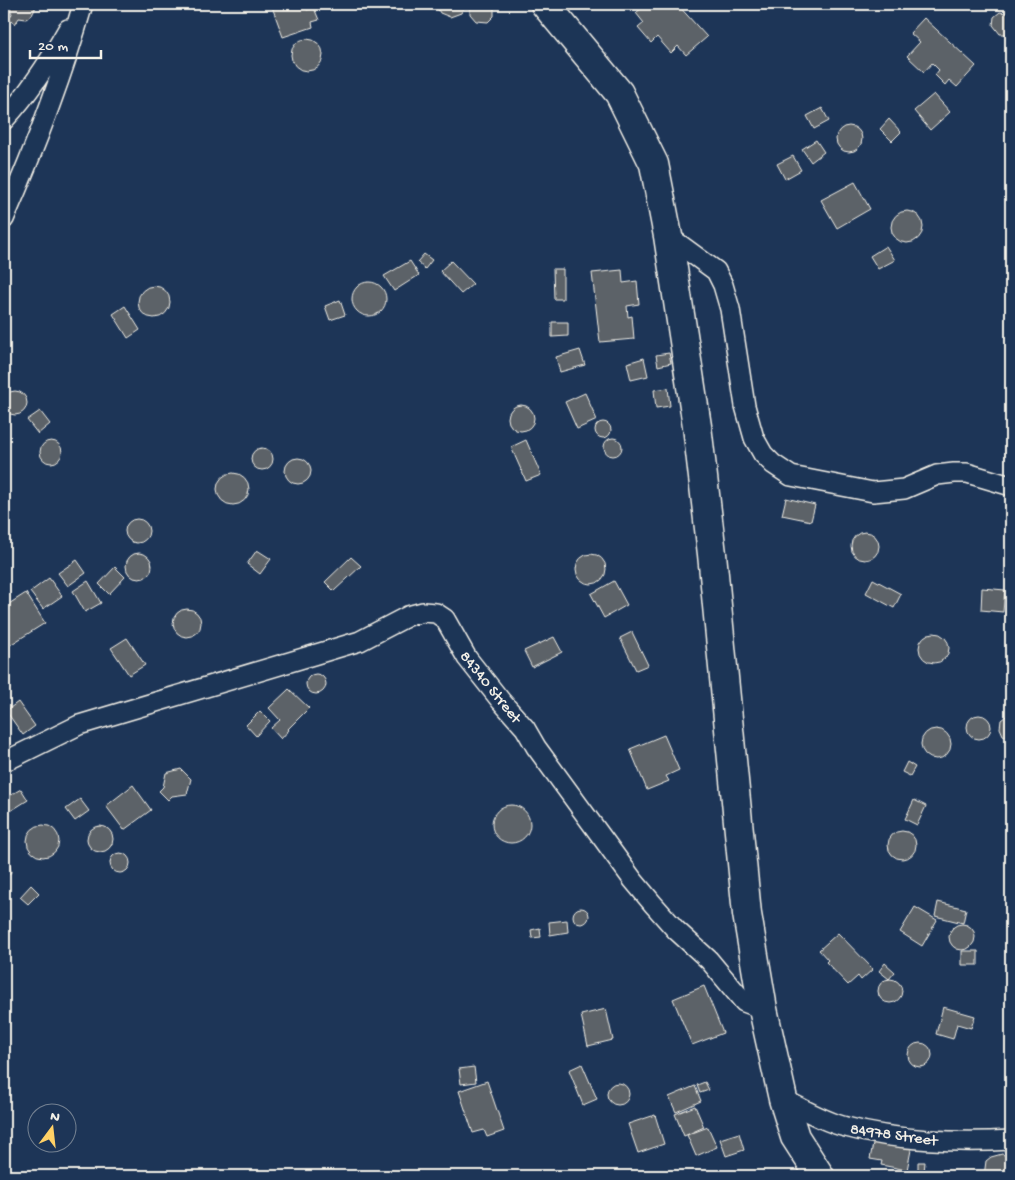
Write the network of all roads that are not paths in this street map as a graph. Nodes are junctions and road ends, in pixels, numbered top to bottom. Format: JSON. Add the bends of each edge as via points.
{"nodes":[{"id":1,"x":83,"y":4,"type":"edge"},
{"id":2,"x":545,"y":4,"type":"edge"},
{"id":3,"x":4,"y":120,"type":"edge"},
{"id":4,"x":4,"y":219,"type":"edge"},
{"id":5,"x":668,"y":236,"type":"junction"},
{"id":6,"x":1011,"y":486,"type":"edge"},
{"id":7,"x":10,"y":760,"type":"dead end"},
{"id":8,"x":763,"y":1009,"type":"junction"},
{"id":9,"x":783,"y":1100,"type":"junction"},
{"id":10,"x":1011,"y":1140,"type":"edge"},
{"id":11,"x":820,"y":1176,"type":"edge"}],
"edges":[{"from":1,"to":3,"type":"street","via":[[51,59]]},
{"from":1,"to":4,"type":"street","via":[[64,72]]},
{"from":2,"to":5,"type":"street","via":[[619,93],[654,164]]},
{"from":5,"to":6,"type":"street","via":[[716,271],[724,285],[747,414],[754,438],[773,464],[792,476],[873,492],[904,489],[937,475],[954,473],[967,473]]},
{"from":5,"to":8,"type":"street","via":[[698,436],[747,914]]},
{"from":7,"to":8,"type":"street","name":"84340 Street","via":[[79,724],[360,641],[408,616],[436,613],[450,626],[467,658],[526,728],[536,747],[633,880],[744,1002]]},
{"from":8,"to":9,"type":"street"},
{"from":9,"to":10,"type":"street","name":"84978 Street","via":[[846,1127],[909,1138],[974,1142]]},
{"from":9,"to":11,"type":"street","via":[[795,1137]]}]}
